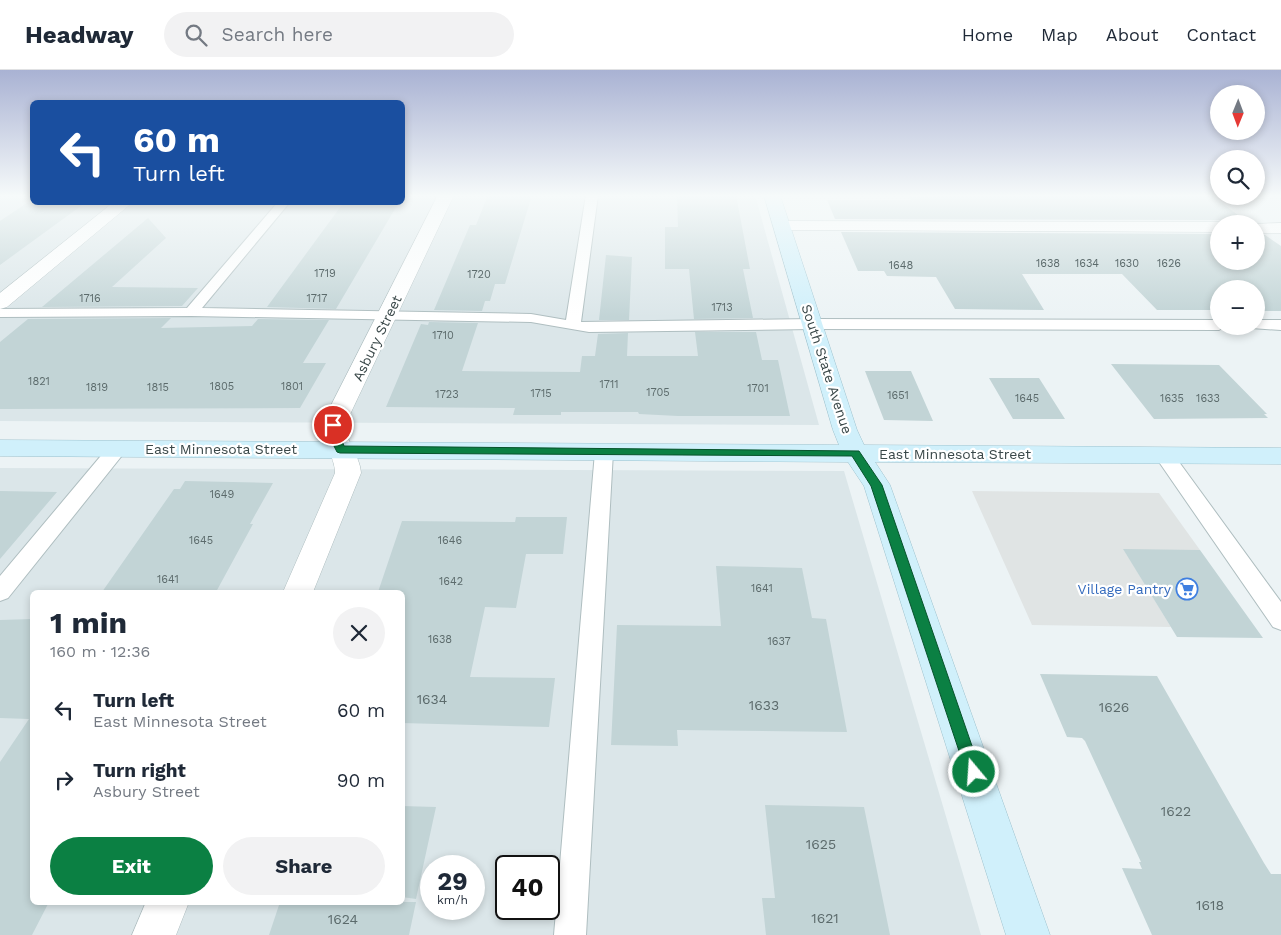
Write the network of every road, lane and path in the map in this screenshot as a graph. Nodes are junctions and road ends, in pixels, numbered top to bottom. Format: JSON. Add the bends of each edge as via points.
{"nodes":[{"id":1,"x":84,"y":235,"type":"edge"},
{"id":2,"x":256,"y":235,"type":"edge"},
{"id":3,"x":427,"y":235,"type":"edge"},
{"id":4,"x":586,"y":235,"type":"edge"},
{"id":5,"x":785,"y":235,"type":"edge"},
{"id":6,"x":0,"y":303,"type":"edge"},
{"id":7,"x":191,"y":312,"type":"junction"},
{"id":8,"x":0,"y":313,"type":"edge"},
{"id":9,"x":388,"y":316,"type":"junction"},
{"id":10,"x":812,"y":324,"type":"junction"},
{"id":11,"x":1210,"y":325,"type":"edge"},
{"id":12,"x":1265,"y":325,"type":"edge"},
{"id":13,"x":1281,"y":325,"type":"edge"},
{"id":14,"x":573,"y":326,"type":"junction"},
{"id":15,"x":0,"y":448,"type":"edge"},
{"id":16,"x":117,"y":449,"type":"junction"},
{"id":17,"x":340,"y":449,"type":"junction"},
{"id":18,"x":604,"y":452,"type":"junction"},
{"id":19,"x":855,"y":453,"type":"junction"},
{"id":20,"x":1164,"y":455,"type":"junction"},
{"id":21,"x":1281,"y":456,"type":"edge"},
{"id":22,"x":299,"y":590,"type":"edge"},
{"id":23,"x":0,"y":592,"type":"edge"},
{"id":24,"x":1281,"y":620,"type":"edge"},
{"id":25,"x":167,"y":905,"type":"edge"},
{"id":26,"x":154,"y":935,"type":"edge"},
{"id":27,"x":570,"y":935,"type":"edge"},
{"id":28,"x":1028,"y":935,"type":"edge"}],
"edges":[{"from":1,"to":6,"type":"street"},
{"from":2,"to":7,"type":"lane"},
{"from":3,"to":9,"type":"street","name":"Asbury Street"},
{"from":4,"to":14,"type":"lane"},
{"from":5,"to":10,"type":"street","name":"South State Avenue"},
{"from":7,"to":8,"type":"lane"},
{"from":7,"to":9,"type":"lane"},
{"from":9,"to":14,"type":"lane","via":[[531,318]]},
{"from":9,"to":17,"type":"street","name":"Asbury Street","via":[[333,425]]},
{"from":10,"to":11,"type":"lane"},
{"from":10,"to":14,"type":"lane"},
{"from":10,"to":19,"type":"street","name":"South State Avenue"},
{"from":12,"to":13,"type":"lane"},
{"from":15,"to":16,"type":"street","name":"East Minnesota Street"},
{"from":16,"to":17,"type":"street","name":"East Minnesota Street"},
{"from":16,"to":23,"type":"lane"},
{"from":17,"to":18,"type":"street","name":"East Minnesota Street"},
{"from":17,"to":22,"type":"street","name":"Asbury Street","via":[[349,466],[348,473]]},
{"from":18,"to":19,"type":"street","name":"East Minnesota Street"},
{"from":18,"to":27,"type":"lane"},
{"from":19,"to":20,"type":"street","name":"East Minnesota Street"},
{"from":19,"to":28,"type":"street","name":"South State Avenue","via":[[872,476],[880,494]]},
{"from":20,"to":21,"type":"street","name":"East Minnesota Street"},
{"from":20,"to":24,"type":"lane"},
{"from":25,"to":26,"type":"street"}]}
